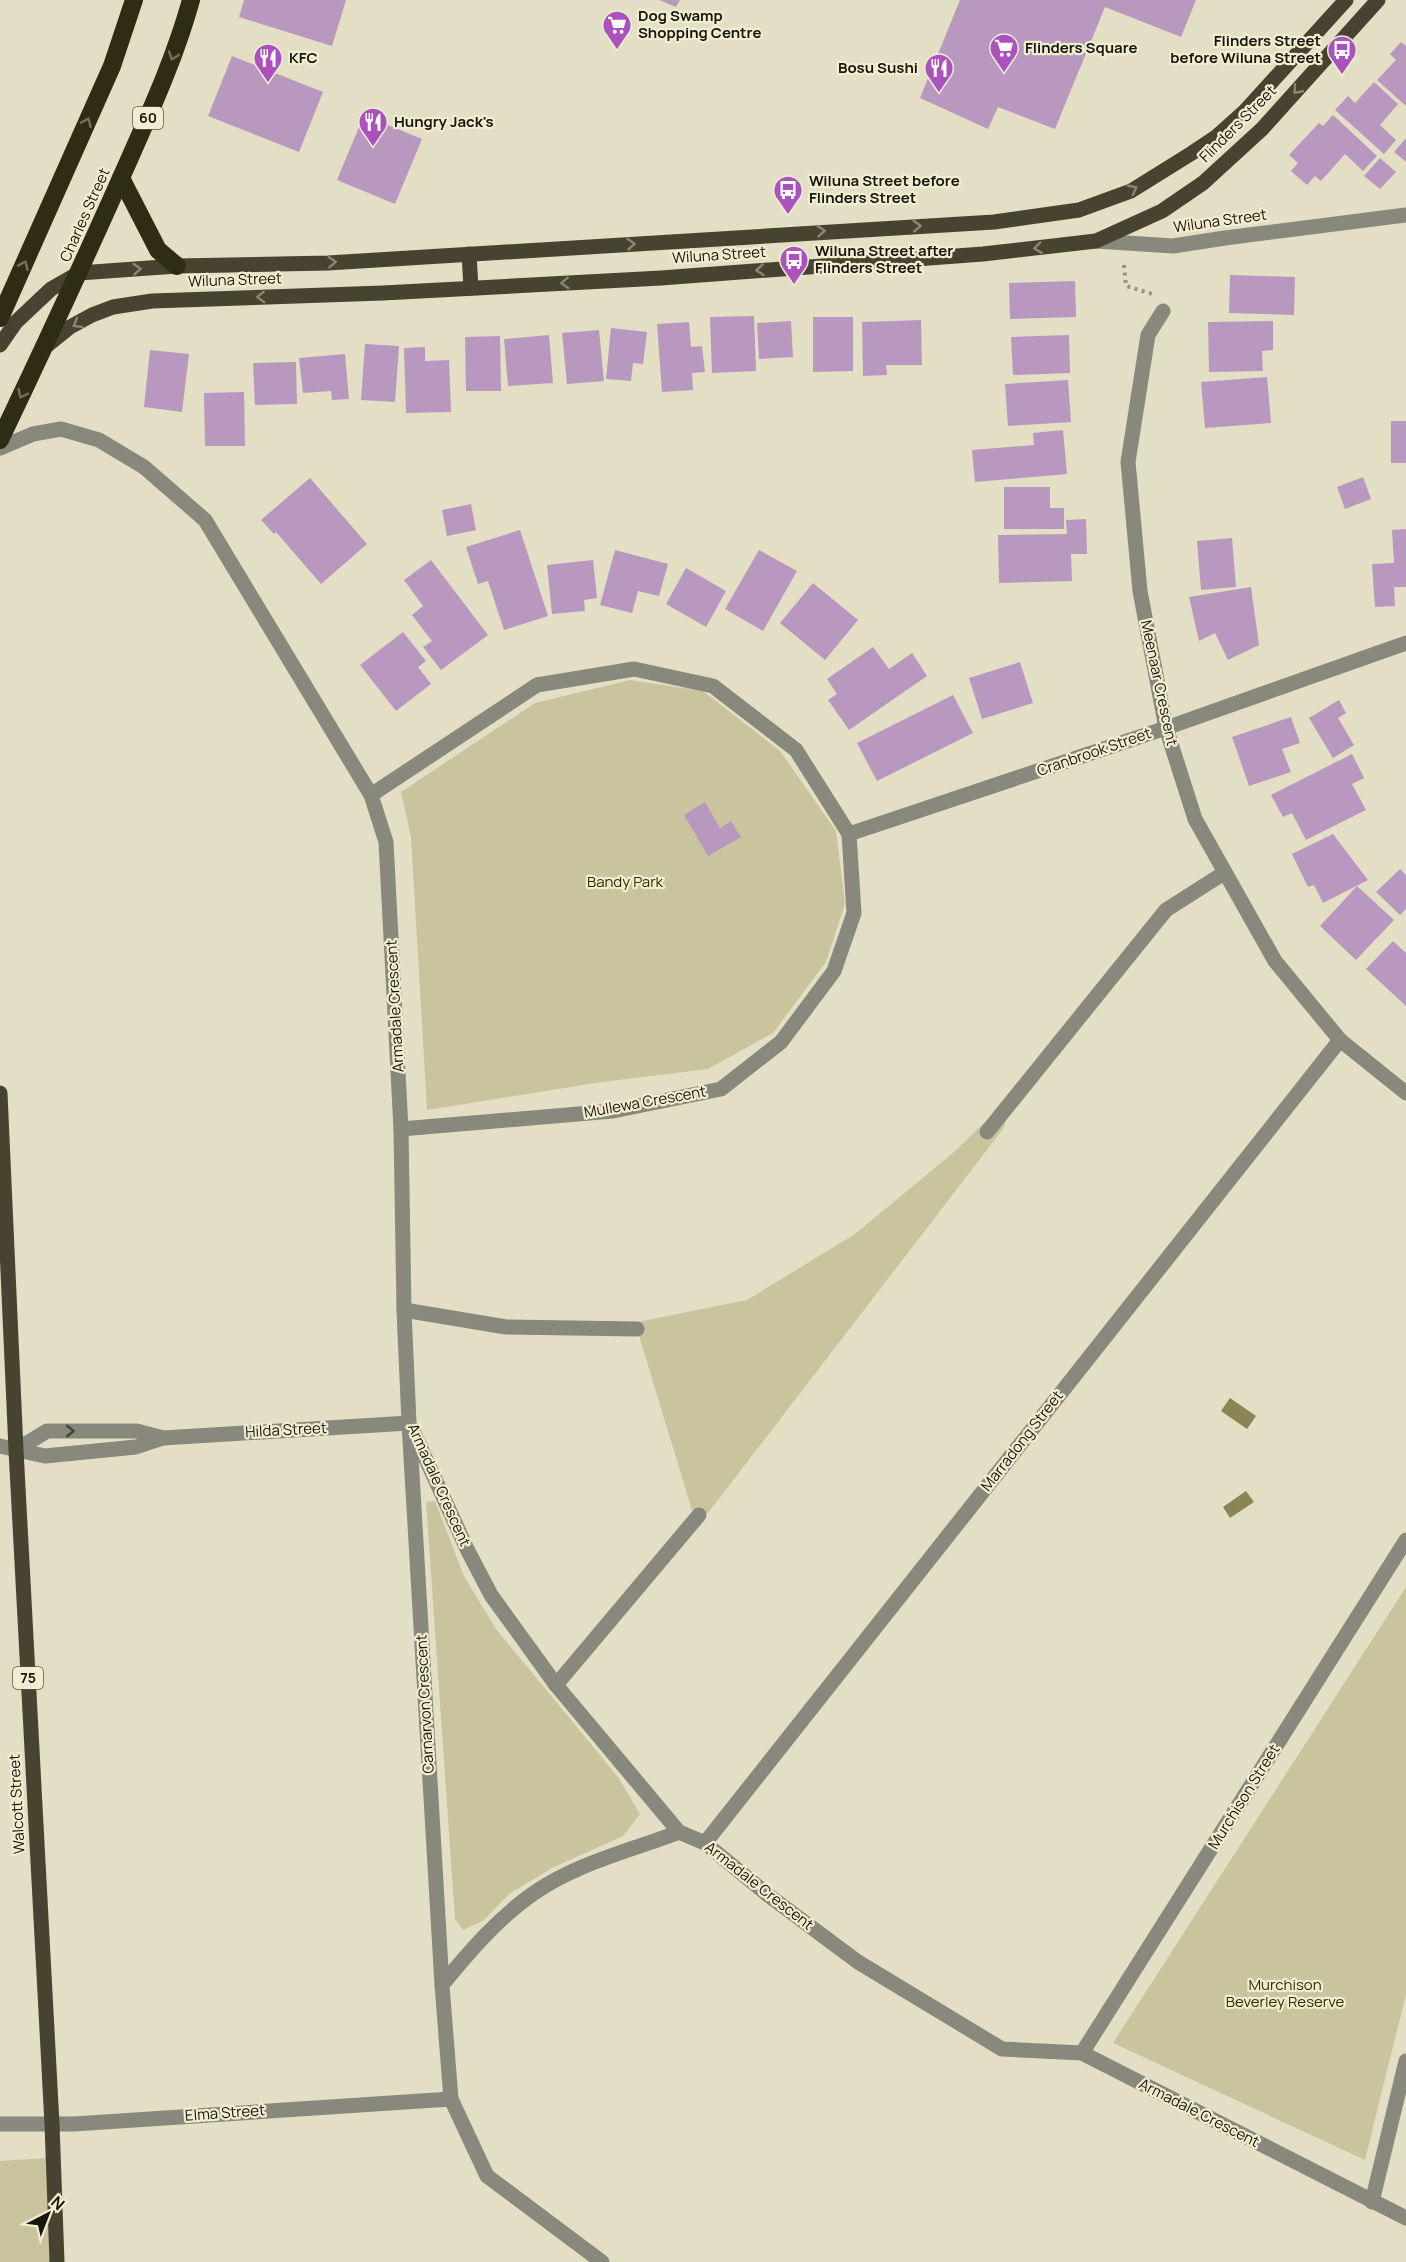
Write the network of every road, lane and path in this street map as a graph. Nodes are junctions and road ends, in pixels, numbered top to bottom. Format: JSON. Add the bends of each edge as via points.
{"nodes":[{"id":1,"x":134,"y":0,"type":"edge"},
{"id":2,"x":191,"y":0,"type":"edge"},
{"id":3,"x":1346,"y":0,"type":"edge"},
{"id":4,"x":1378,"y":0,"type":"edge"},
{"id":5,"x":121,"y":178,"type":"junction"},
{"id":6,"x":1079,"y":210,"type":"joint"},
{"id":7,"x":1402,"y":211,"type":"edge"},
{"id":8,"x":1096,"y":241,"type":"junction"},
{"id":9,"x":469,"y":254,"type":"junction"},
{"id":10,"x":1124,"y":265,"type":"dead end"},
{"id":11,"x":177,"y":266,"type":"junction"},
{"id":12,"x":79,"y":273,"type":"junction"},
{"id":13,"x":471,"y":288,"type":"junction"},
{"id":14,"x":1163,"y":311,"type":"joint"},
{"id":15,"x":0,"y":318,"type":"edge"},
{"id":16,"x":0,"y":345,"type":"edge"},
{"id":17,"x":44,"y":348,"type":"junction"},
{"id":18,"x":0,"y":440,"type":"edge"},
{"id":19,"x":0,"y":448,"type":"edge"},
{"id":20,"x":1406,"y":643,"type":"edge"},
{"id":21,"x":1166,"y":728,"type":"junction"},
{"id":22,"x":371,"y":795,"type":"junction"},
{"id":23,"x":849,"y":834,"type":"junction"},
{"id":24,"x":1224,"y":873,"type":"junction"},
{"id":25,"x":1340,"y":1040,"type":"junction"},
{"id":26,"x":0,"y":1093,"type":"edge"},
{"id":27,"x":1406,"y":1093,"type":"edge"},
{"id":28,"x":401,"y":1129,"type":"junction"},
{"id":29,"x":987,"y":1132,"type":"dead end"},
{"id":30,"x":404,"y":1310,"type":"junction"},
{"id":31,"x":637,"y":1329,"type":"dead end"},
{"id":32,"x":409,"y":1423,"type":"junction"},
{"id":33,"x":163,"y":1437,"type":"junction"},
{"id":34,"x":0,"y":1446,"type":"edge"},
{"id":35,"x":16,"y":1450,"type":"junction"},
{"id":36,"x":699,"y":1515,"type":"dead end"},
{"id":37,"x":1406,"y":1540,"type":"edge"},
{"id":38,"x":556,"y":1685,"type":"junction"},
{"id":39,"x":679,"y":1832,"type":"junction"},
{"id":40,"x":705,"y":1843,"type":"junction"},
{"id":41,"x":442,"y":1984,"type":"junction"},
{"id":42,"x":1082,"y":2054,"type":"junction"},
{"id":43,"x":1406,"y":2061,"type":"edge"},
{"id":44,"x":451,"y":2098,"type":"junction"},
{"id":45,"x":0,"y":2124,"type":"edge"},
{"id":46,"x":52,"y":2124,"type":"junction"},
{"id":47,"x":1372,"y":2202,"type":"junction"},
{"id":48,"x":1406,"y":2218,"type":"edge"},
{"id":49,"x":57,"y":2262,"type":"edge"},
{"id":50,"x":602,"y":2262,"type":"edge"}],
"edges":[{"from":15,"to":1,"type":"highway","one_way":true,"via":[[112,66]]},
{"from":2,"to":5,"type":"highway","name":"Charles Street","number":"60","one_way":true,"via":[[164,81]]},
{"from":6,"to":3,"type":"main road","name":"Flinders Street","one_way":true,"via":[[1131,191],[1216,137],[1245,111]]},
{"from":4,"to":8,"type":"main road","name":"Flinders Street","one_way":true,"via":[[1262,129],[1203,183],[1162,211]]},
{"from":5,"to":11,"type":"highway","via":[[158,250]]},
{"from":5,"to":12,"type":"highway","name":"Charles Street","number":"60"},
{"from":9,"to":6,"type":"main road","name":"Wiluna Street","one_way":true,"via":[[994,222]]},
{"from":7,"to":8,"type":"street","name":"Wiluna Street","via":[[1173,246]]},
{"from":8,"to":13,"type":"main road","name":"Wiluna Street","one_way":true,"via":[[661,278]]},
{"from":11,"to":9,"type":"main road","name":"Wiluna Street","one_way":true,"via":[[328,263]]},
{"from":9,"to":13,"type":"main road"},
{"from":10,"to":14,"type":"path","via":[[1126,286],[1164,299]]},
{"from":12,"to":11,"type":"main road","name":"Wiluna Street","one_way":true},
{"from":12,"to":16,"type":"main road","name":"Wiluna Street","via":[[51,289],[16,322]]},
{"from":12,"to":17,"type":"highway","name":"Charles Street","number":"60"},
{"from":13,"to":17,"type":"main road","name":"Wiluna Street","one_way":true,"via":[[130,304],[92,315]]},
{"from":14,"to":21,"type":"street","name":"Meenaar Crescent","via":[[1148,335],[1128,462],[1140,591]]},
{"from":17,"to":18,"type":"highway","name":"Charles Street","number":"60","one_way":true},
{"from":19,"to":22,"type":"street","name":"Armadale Crescent","via":[[33,434],[61,429],[99,440],[144,467],[205,520]]},
{"from":20,"to":21,"type":"street","name":"Cranbrook Street"},
{"from":21,"to":23,"type":"street","name":"Cranbrook Street"},
{"from":21,"to":24,"type":"street","name":"Meenaar Crescent","via":[[1195,819]]},
{"from":22,"to":23,"type":"street","name":"Mullewa Crescent","via":[[537,685],[634,669],[713,686],[796,750]]},
{"from":22,"to":28,"type":"street","name":"Armadale Crescent","via":[[387,842]]},
{"from":23,"to":28,"type":"street","name":"Mullewa Crescent","via":[[854,913],[834,971],[781,1042],[721,1089],[613,1111]]},
{"from":24,"to":25,"type":"street","name":"Meenaar Crescent","via":[[1275,961]]},
{"from":24,"to":29,"type":"street","via":[[1166,910]]},
{"from":25,"to":27,"type":"street","name":"Meenaar Crescent"},
{"from":25,"to":40,"type":"street","name":"Marradong Street"},
{"from":26,"to":35,"type":"main road","name":"Walcott Street","number":"75"},
{"from":28,"to":30,"type":"street","name":"Armadale Crescent"},
{"from":30,"to":31,"type":"street","via":[[506,1327]]},
{"from":30,"to":32,"type":"street","name":"Armadale Crescent"},
{"from":32,"to":33,"type":"street","name":"Hilda Street"},
{"from":32,"to":38,"type":"street","name":"Armadale Crescent","via":[[491,1595]]},
{"from":32,"to":41,"type":"street","name":"Carnarvon Crescent"},
{"from":33,"to":35,"type":"street","name":"Hilda Street","via":[[136,1447],[45,1456]]},
{"from":35,"to":33,"type":"street","name":"Hilda Street","one_way":true,"via":[[47,1431],[137,1431]]},
{"from":34,"to":35,"type":"street","name":"Hilda Street"},
{"from":35,"to":46,"type":"main road","name":"Walcott Street","number":"75"},
{"from":36,"to":38,"type":"street"},
{"from":37,"to":42,"type":"street","name":"Murchison Street"},
{"from":38,"to":39,"type":"street","name":"Armadale Crescent"},
{"from":39,"to":40,"type":"street","name":"Armadale Crescent"},
{"from":39,"to":41,"type":"street","via":[[597,1860],[534,1893],[495,1926]]},
{"from":40,"to":42,"type":"street","name":"Armadale Crescent","via":[[858,1962],[1002,2049]]},
{"from":41,"to":44,"type":"street","name":"Carnarvon Crescent"},
{"from":42,"to":47,"type":"street","name":"Armadale Crescent"},
{"from":43,"to":47,"type":"street"},
{"from":44,"to":46,"type":"street","name":"Elma Street"},
{"from":44,"to":50,"type":"street","name":"Carnarvon Crescent","via":[[487,2176]]},
{"from":45,"to":46,"type":"street","name":"Elma Street"},
{"from":46,"to":49,"type":"main road","name":"Walcott Street","number":"75"},
{"from":47,"to":48,"type":"street","name":"Armadale Crescent"}]}
